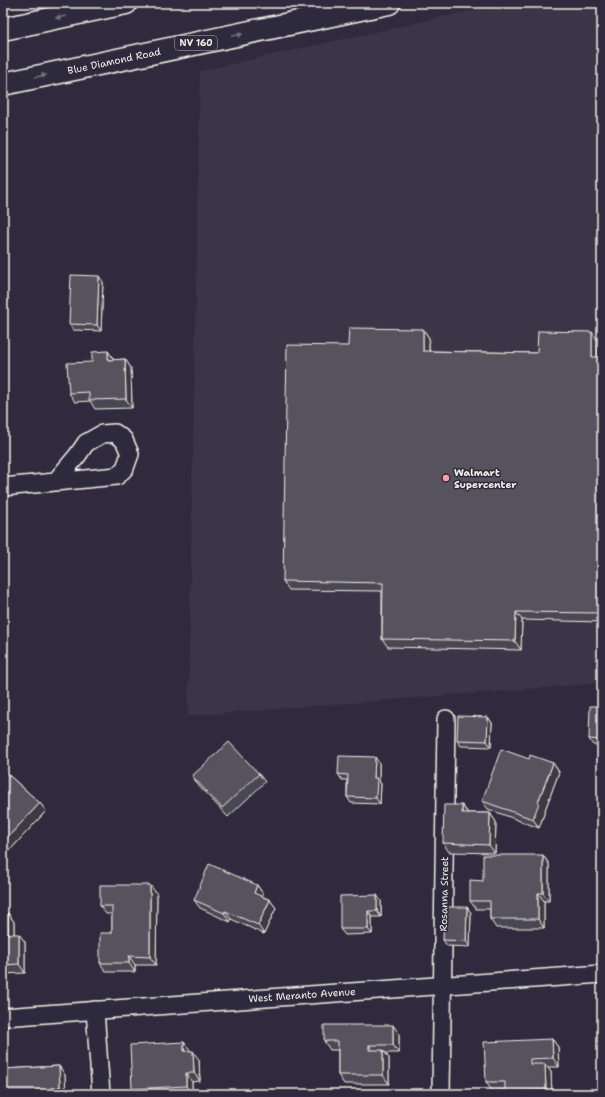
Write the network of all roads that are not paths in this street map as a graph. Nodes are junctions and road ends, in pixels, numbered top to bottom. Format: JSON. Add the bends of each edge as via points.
{"nodes":[{"id":1,"x":126,"y":3,"type":"edge"},
{"id":2,"x":389,"y":3,"type":"edge"},
{"id":3,"x":3,"y":29,"type":"edge"},
{"id":4,"x":3,"y":84,"type":"edge"},
{"id":5,"x":55,"y":482,"type":"dead end"},
{"id":6,"x":3,"y":487,"type":"edge"},
{"id":7,"x":446,"y":719,"type":"dead end"},
{"id":8,"x":602,"y":974,"type":"edge"},
{"id":9,"x":443,"y":985,"type":"junction"},
{"id":10,"x":95,"y":1010,"type":"junction"},
{"id":11,"x":3,"y":1017,"type":"edge"},
{"id":12,"x":101,"y":1094,"type":"edge"},
{"id":13,"x":441,"y":1094,"type":"edge"}],
"edges":[{"from":1,"to":3,"type":"highway","one_way":true},
{"from":4,"to":2,"type":"highway","name":"Blue Diamond Road","number":"NV 160","one_way":true},
{"from":5,"to":6,"type":"street"},
{"from":7,"to":9,"type":"street","name":"Rosanna Street"},
{"from":8,"to":9,"type":"street","name":"West Meranto Avenue"},
{"from":9,"to":10,"type":"street","name":"West Meranto Avenue"},
{"from":9,"to":13,"type":"street","name":"Rosanna Street"},
{"from":10,"to":11,"type":"street","name":"West Meranto Avenue"},
{"from":10,"to":12,"type":"street"}]}
